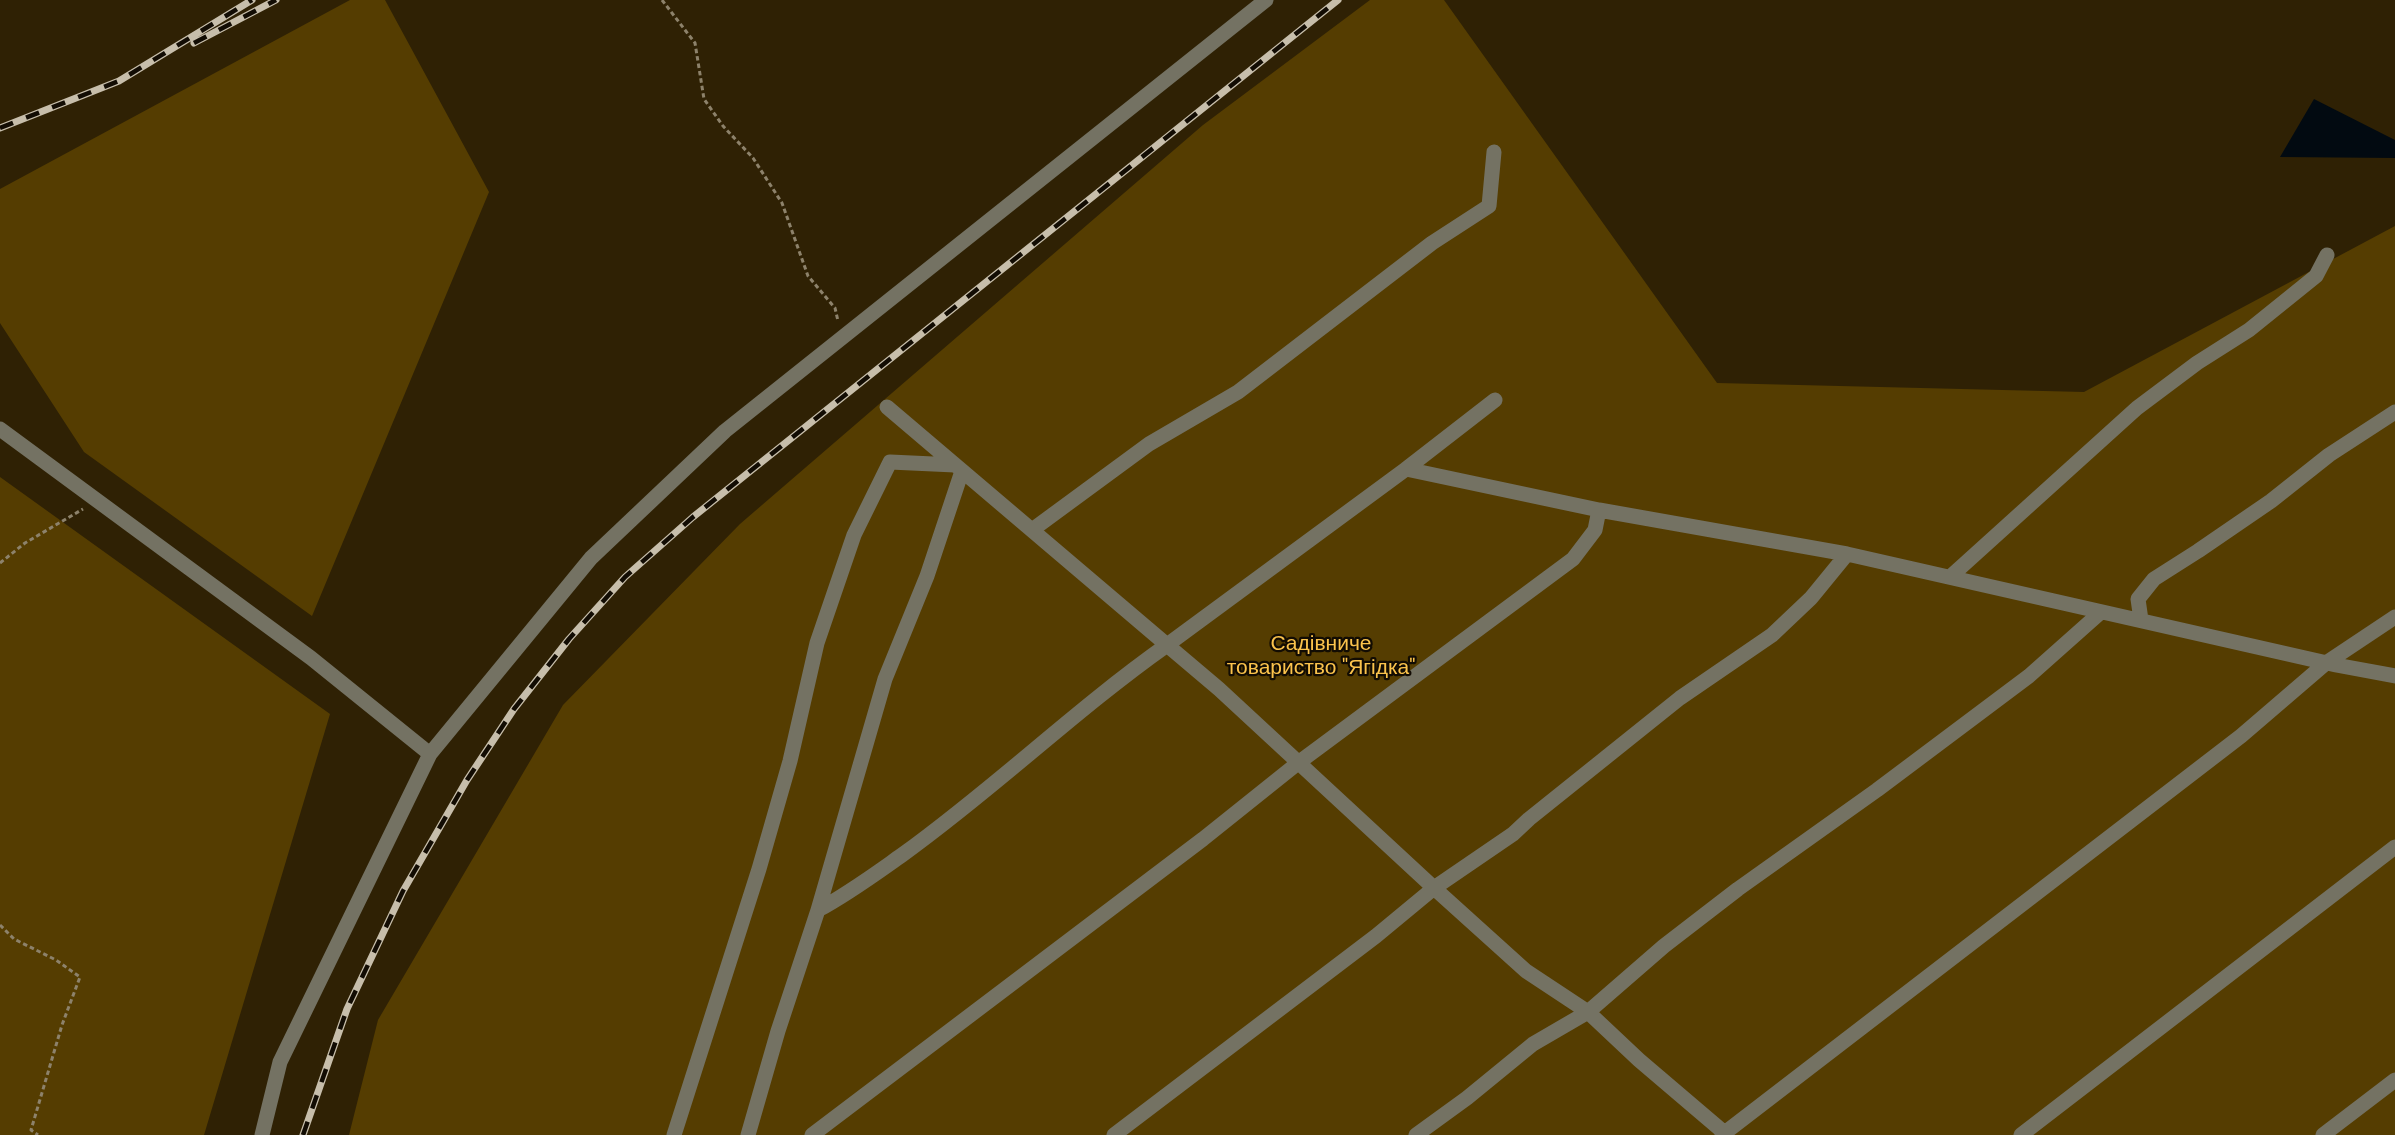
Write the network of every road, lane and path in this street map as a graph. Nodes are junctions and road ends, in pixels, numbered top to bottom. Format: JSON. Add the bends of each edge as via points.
{"nodes":[{"id":1,"x":662,"y":0,"type":"edge"},
{"id":2,"x":1266,"y":0,"type":"edge"},
{"id":3,"x":1494,"y":152,"type":"dead end"},
{"id":4,"x":2327,"y":255,"type":"dead end"},
{"id":5,"x":843,"y":338,"type":"junction"},
{"id":6,"x":1495,"y":400,"type":"dead end"},
{"id":7,"x":887,"y":407,"type":"dead end"},
{"id":8,"x":2395,"y":412,"type":"edge"},
{"id":9,"x":0,"y":429,"type":"edge"},
{"id":10,"x":958,"y":468,"type":"junction"},
{"id":11,"x":1406,"y":468,"type":"junction"},
{"id":12,"x":98,"y":501,"type":"junction"},
{"id":13,"x":1599,"y":510,"type":"junction"},
{"id":14,"x":1032,"y":530,"type":"junction"},
{"id":15,"x":1847,"y":554,"type":"junction"},
{"id":16,"x":0,"y":563,"type":"edge"},
{"id":17,"x":1950,"y":577,"type":"junction"},
{"id":18,"x":2101,"y":612,"type":"junction"},
{"id":19,"x":2395,"y":617,"type":"edge"},
{"id":20,"x":2141,"y":620,"type":"junction"},
{"id":21,"x":1167,"y":645,"type":"junction"},
{"id":22,"x":2326,"y":663,"type":"junction"},
{"id":23,"x":2395,"y":676,"type":"edge"},
{"id":24,"x":430,"y":754,"type":"junction"},
{"id":25,"x":1298,"y":763,"type":"junction"},
{"id":26,"x":2395,"y":847,"type":"edge"},
{"id":27,"x":1434,"y":888,"type":"junction"},
{"id":28,"x":819,"y":910,"type":"junction"},
{"id":29,"x":0,"y":925,"type":"edge"},
{"id":30,"x":1588,"y":1012,"type":"junction"},
{"id":31,"x":2395,"y":1080,"type":"edge"},
{"id":32,"x":1725,"y":1134,"type":"edge"},
{"id":33,"x":38,"y":1135,"type":"edge"},
{"id":34,"x":262,"y":1135,"type":"edge"},
{"id":35,"x":674,"y":1135,"type":"edge"},
{"id":36,"x":748,"y":1135,"type":"edge"},
{"id":37,"x":812,"y":1135,"type":"edge"},
{"id":38,"x":1114,"y":1135,"type":"edge"},
{"id":39,"x":1416,"y":1135,"type":"edge"},
{"id":40,"x":2021,"y":1135,"type":"edge"},
{"id":41,"x":2323,"y":1135,"type":"edge"}],
"edges":[{"from":1,"to":5,"type":"path","via":[[695,43],[704,99],[753,158],[782,203],[808,276],[835,308]]},
{"from":2,"to":5,"type":"street"},
{"from":3,"to":14,"type":"street","via":[[1490,206],[1432,243],[1238,392],[1149,444]]},
{"from":4,"to":17,"type":"street","via":[[2316,276],[2249,330],[2137,408]]},
{"from":5,"to":24,"type":"street","via":[[725,431],[591,558]]},
{"from":6,"to":11,"type":"street"},
{"from":7,"to":10,"type":"street"},
{"from":8,"to":20,"type":"street","via":[[2154,579],[2138,599]]},
{"from":9,"to":12,"type":"street"},
{"from":10,"to":14,"type":"street"},
{"from":10,"to":28,"type":"street","via":[[927,576],[885,679]]},
{"from":10,"to":35,"type":"street","via":[[890,462],[854,535],[817,643],[790,761],[759,869]]},
{"from":11,"to":13,"type":"street"},
{"from":11,"to":21,"type":"street"},
{"from":12,"to":16,"type":"path","via":[[25,543]]},
{"from":12,"to":24,"type":"street","via":[[311,658]]},
{"from":13,"to":15,"type":"street"},
{"from":13,"to":25,"type":"street","via":[[1595,530],[1573,559]]},
{"from":14,"to":21,"type":"street"},
{"from":15,"to":17,"type":"street"},
{"from":15,"to":27,"type":"street","via":[[1811,598],[1772,635],[1680,698],[1513,834]]},
{"from":17,"to":18,"type":"street"},
{"from":18,"to":20,"type":"street"},
{"from":18,"to":30,"type":"street","via":[[2029,676],[1728,896]]},
{"from":19,"to":22,"type":"street"},
{"from":20,"to":22,"type":"street"},
{"from":21,"to":25,"type":"street"},
{"from":21,"to":28,"type":"street","via":[[1113,683],[941,827]]},
{"from":22,"to":23,"type":"street"},
{"from":22,"to":32,"type":"street","via":[[2241,736]]},
{"from":24,"to":34,"type":"street","via":[[280,1062]]},
{"from":25,"to":27,"type":"street"},
{"from":25,"to":37,"type":"street"},
{"from":26,"to":40,"type":"street"},
{"from":27,"to":30,"type":"street","via":[[1526,970]]},
{"from":27,"to":38,"type":"street"},
{"from":28,"to":36,"type":"street"},
{"from":29,"to":33,"type":"path","via":[[14,939],[80,977],[32,1130]]},
{"from":30,"to":32,"type":"street"},
{"from":30,"to":39,"type":"street","via":[[1533,1044]]},
{"from":31,"to":41,"type":"street"}]}
